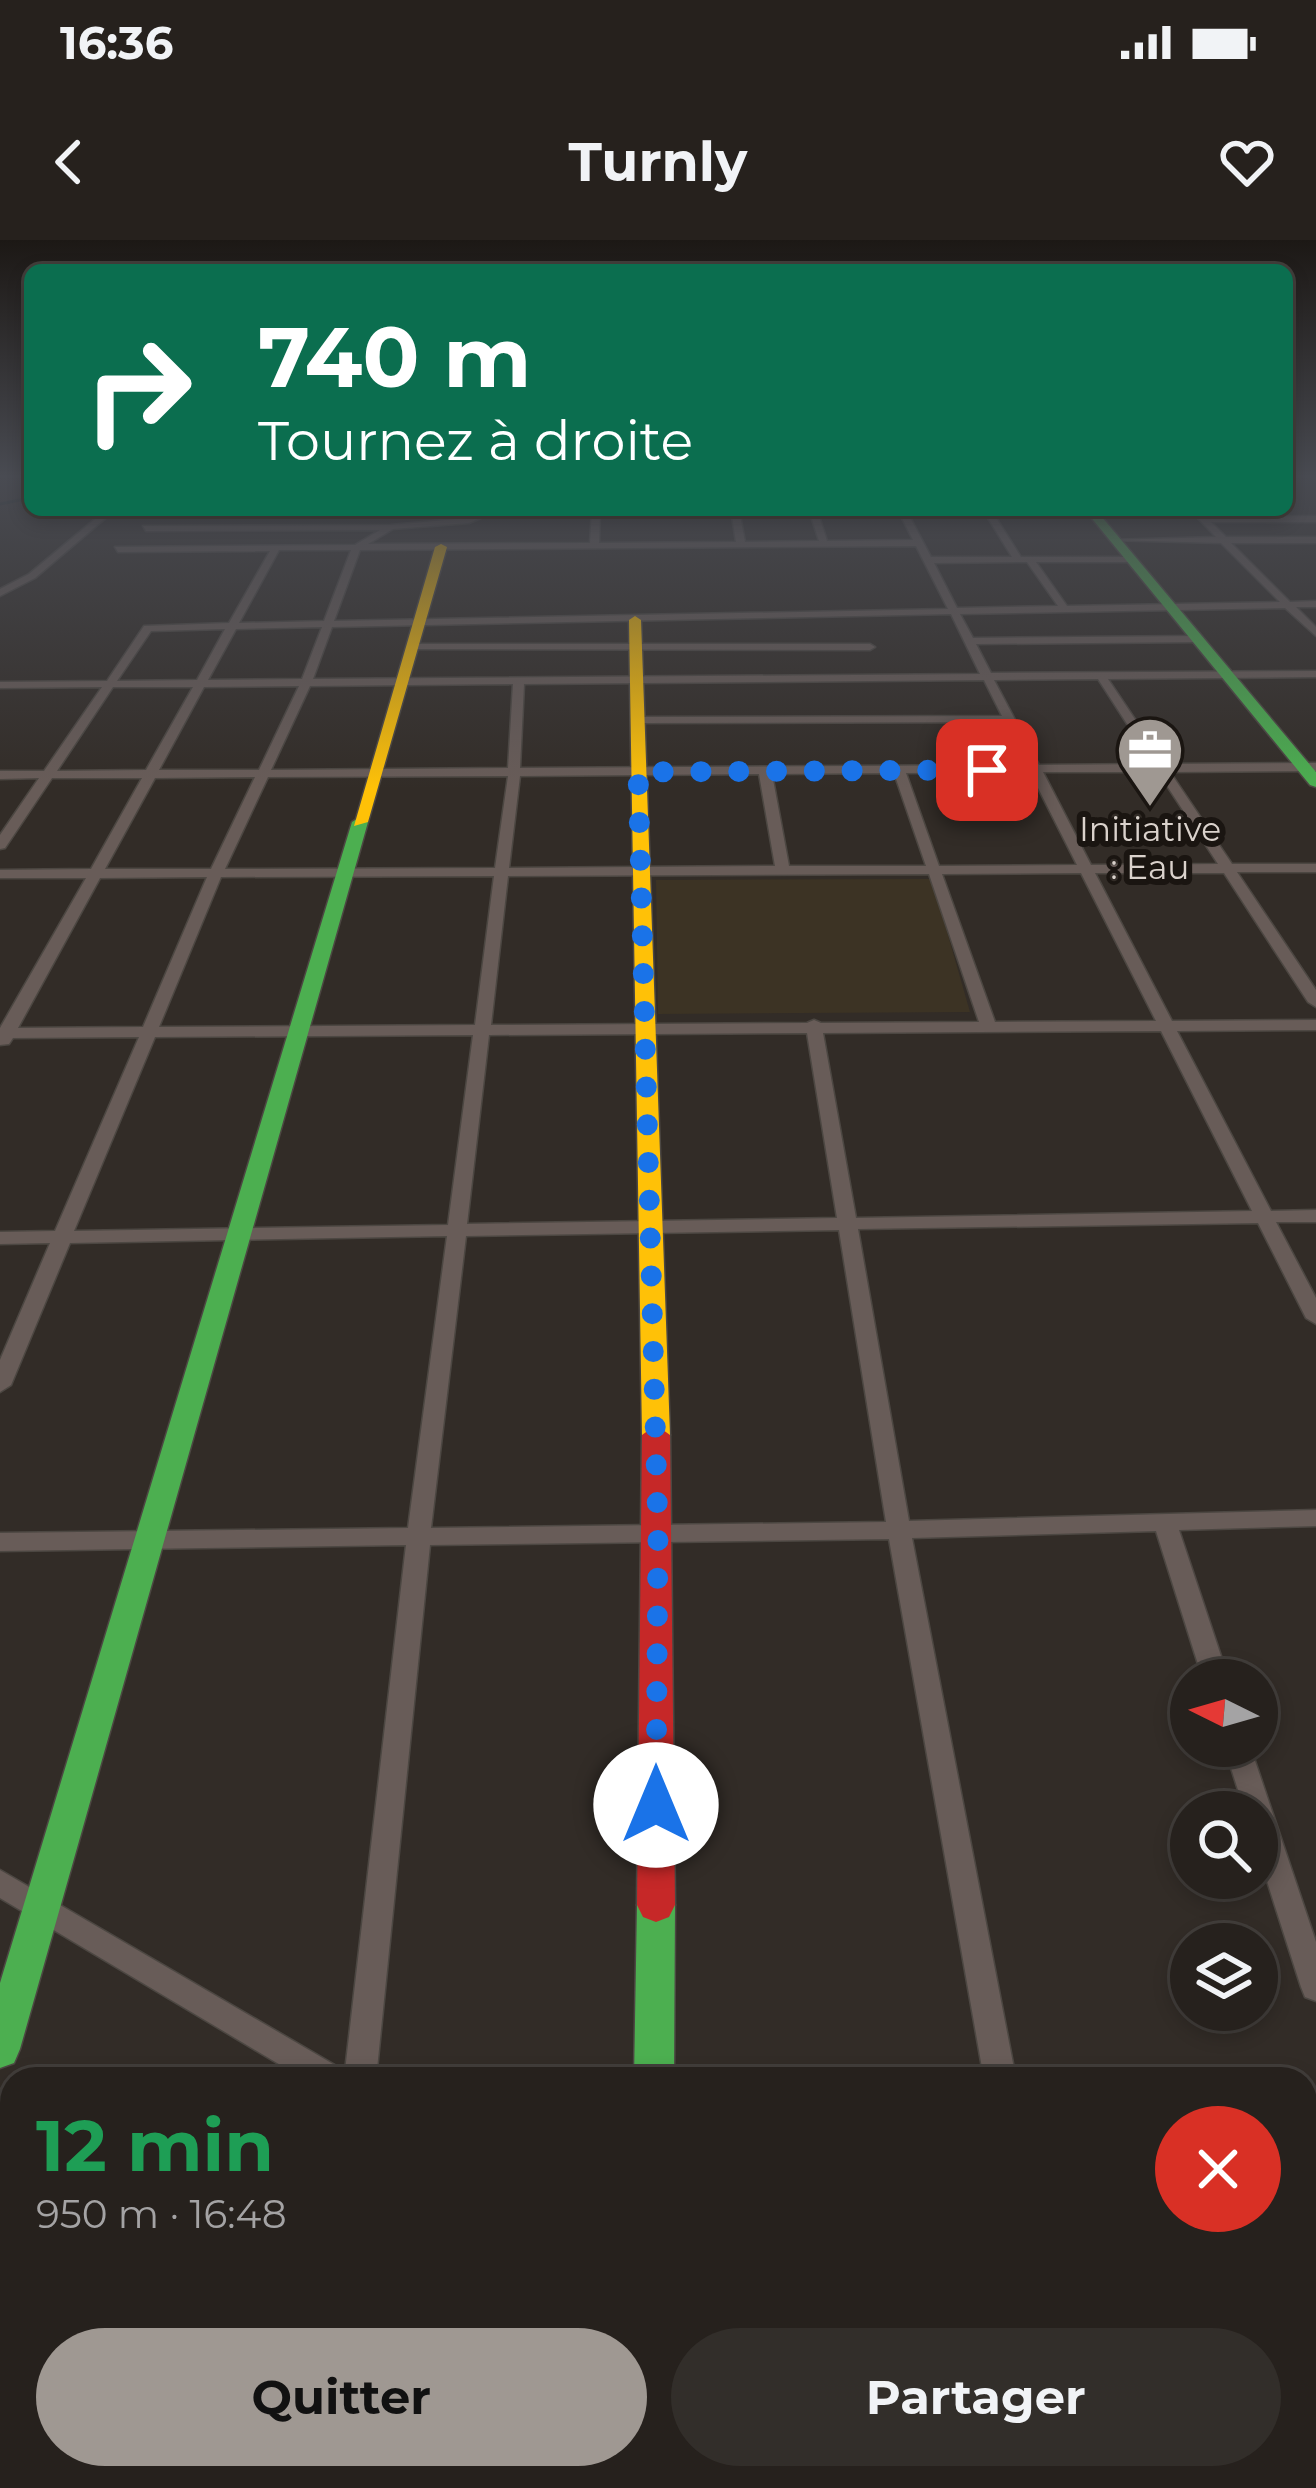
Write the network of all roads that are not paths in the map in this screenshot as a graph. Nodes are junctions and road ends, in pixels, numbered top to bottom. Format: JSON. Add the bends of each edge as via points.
{"nodes":[{"id":1,"x":27,"y":579,"type":"edge"},
{"id":2,"x":259,"y":579,"type":"edge"},
{"id":3,"x":345,"y":579,"type":"edge"},
{"id":4,"x":432,"y":579,"type":"edge"},
{"id":5,"x":936,"y":579,"type":"edge"},
{"id":6,"x":1040,"y":579,"type":"edge"},
{"id":7,"x":1147,"y":579,"type":"edge"},
{"id":8,"x":1262,"y":579,"type":"edge"},
{"id":9,"x":0,"y":593,"type":"edge"},
{"id":10,"x":1168,"y":604,"type":"junction"},
{"id":11,"x":1287,"y":604,"type":"junction"},
{"id":12,"x":1316,"y":604,"type":"edge"},
{"id":13,"x":1063,"y":607,"type":"junction"},
{"id":14,"x":952,"y":610,"type":"junction"},
{"id":15,"x":858,"y":613,"type":"junction"},
{"id":16,"x":327,"y":626,"type":"junction"},
{"id":17,"x":232,"y":627,"type":"junction"},
{"id":18,"x":636,"y":633,"type":"junction"},
{"id":19,"x":1316,"y":633,"type":"edge"},
{"id":20,"x":415,"y":636,"type":"junction"},
{"id":21,"x":1198,"y":639,"type":"junction"},
{"id":22,"x":967,"y":641,"type":"junction"},
{"id":23,"x":871,"y":646,"type":"junction"},
{"id":24,"x":1227,"y":674,"type":"junction"},
{"id":25,"x":1316,"y":674,"type":"edge"},
{"id":26,"x":985,"y":676,"type":"junction"},
{"id":27,"x":1101,"y":676,"type":"junction"},
{"id":28,"x":882,"y":677,"type":"junction"},
{"id":29,"x":636,"y":680,"type":"junction"},
{"id":30,"x":519,"y":681,"type":"junction"},
{"id":31,"x":306,"y":682,"type":"junction"},
{"id":32,"x":401,"y":682,"type":"junction"},
{"id":33,"x":112,"y":684,"type":"junction"},
{"id":34,"x":201,"y":684,"type":"junction"},
{"id":35,"x":0,"y":685,"type":"edge"},
{"id":36,"x":1006,"y":719,"type":"junction"},
{"id":37,"x":637,"y":720,"type":"junction"},
{"id":38,"x":1162,"y":769,"type":"junction"},
{"id":39,"x":899,"y":770,"type":"junction"},
{"id":40,"x":1031,"y":770,"type":"junction"},
{"id":41,"x":765,"y":771,"type":"junction"},
{"id":42,"x":514,"y":772,"type":"junction"},
{"id":43,"x":638,"y":772,"type":"junction"},
{"id":44,"x":1312,"y":772,"type":"edge"},
{"id":45,"x":375,"y":773,"type":"junction"},
{"id":46,"x":265,"y":774,"type":"junction"},
{"id":47,"x":150,"y":775,"type":"junction"},
{"id":48,"x":0,"y":776,"type":"edge"},
{"id":49,"x":49,"y":776,"type":"junction"},
{"id":50,"x":0,"y":845,"type":"edge"},
{"id":51,"x":1227,"y":868,"type":"junction"},
{"id":52,"x":1316,"y":868,"type":"edge"},
{"id":53,"x":1082,"y":869,"type":"junction"},
{"id":54,"x":938,"y":870,"type":"junction"},
{"id":55,"x":784,"y":871,"type":"junction"},
{"id":56,"x":642,"y":872,"type":"junction"},
{"id":57,"x":216,"y":873,"type":"junction"},
{"id":58,"x":499,"y":873,"type":"junction"},
{"id":59,"x":0,"y":874,"type":"edge"},
{"id":60,"x":343,"y":874,"type":"junction"},
{"id":61,"x":94,"y":875,"type":"junction"},
{"id":62,"x":1316,"y":1002,"type":"edge"},
{"id":63,"x":1160,"y":1022,"type":"junction"},
{"id":64,"x":988,"y":1024,"type":"junction"},
{"id":65,"x":814,"y":1025,"type":"junction"},
{"id":66,"x":1316,"y":1025,"type":"edge"},
{"id":67,"x":642,"y":1027,"type":"junction"},
{"id":68,"x":480,"y":1028,"type":"junction"},
{"id":69,"x":296,"y":1030,"type":"junction"},
{"id":70,"x":154,"y":1031,"type":"junction"},
{"id":71,"x":2,"y":1038,"type":"edge"},
{"id":72,"x":1316,"y":1216,"type":"edge"},
{"id":73,"x":1263,"y":1217,"type":"junction"},
{"id":74,"x":846,"y":1224,"type":"junction"},
{"id":75,"x":652,"y":1227,"type":"junction"},
{"id":76,"x":457,"y":1230,"type":"junction"},
{"id":77,"x":235,"y":1234,"type":"junction"},
{"id":78,"x":65,"y":1237,"type":"junction"},
{"id":79,"x":0,"y":1238,"type":"edge"},
{"id":80,"x":1316,"y":1318,"type":"edge"},
{"id":81,"x":0,"y":1385,"type":"edge"},
{"id":82,"x":1316,"y":1518,"type":"edge"},
{"id":83,"x":1163,"y":1520,"type":"junction"},
{"id":84,"x":898,"y":1530,"type":"junction"},
{"id":85,"x":658,"y":1532,"type":"junction"},
{"id":86,"x":419,"y":1534,"type":"junction"},
{"id":87,"x":153,"y":1539,"type":"junction"},
{"id":88,"x":0,"y":1542,"type":"edge"},
{"id":89,"x":1209,"y":1659,"type":"edge"},
{"id":90,"x":1244,"y":1767,"type":"edge"},
{"id":91,"x":0,"y":1883,"type":"edge"},
{"id":92,"x":43,"y":1907,"type":"junction"},
{"id":93,"x":1316,"y":1988,"type":"edge"},
{"id":94,"x":0,"y":2050,"type":"edge"},
{"id":95,"x":313,"y":2067,"type":"edge"},
{"id":96,"x":361,"y":2067,"type":"edge"},
{"id":97,"x":654,"y":2067,"type":"edge"},
{"id":98,"x":998,"y":2067,"type":"edge"}],
"edges":[{"from":1,"to":9,"type":"street"},
{"from":2,"to":17,"type":"street"},
{"from":3,"to":16,"type":"street"},
{"from":4,"to":20,"type":"main road"},
{"from":5,"to":14,"type":"street"},
{"from":6,"to":13,"type":"street"},
{"from":7,"to":10,"type":"main road"},
{"from":8,"to":11,"type":"street"},
{"from":10,"to":11,"type":"street"},
{"from":10,"to":13,"type":"street"},
{"from":10,"to":21,"type":"main road"},
{"from":11,"to":12,"type":"street"},
{"from":11,"to":19,"type":"street"},
{"from":13,"to":14,"type":"street"},
{"from":14,"to":15,"type":"street"},
{"from":14,"to":22,"type":"street"},
{"from":15,"to":18,"type":"street"},
{"from":15,"to":23,"type":"street"},
{"from":16,"to":17,"type":"street"},
{"from":16,"to":20,"type":"street"},
{"from":16,"to":31,"type":"street"},
{"from":17,"to":33,"type":"street","via":[[148,628]]},
{"from":17,"to":34,"type":"street"},
{"from":18,"to":20,"type":"street"},
{"from":18,"to":20,"type":"street"},
{"from":18,"to":23,"type":"street"},
{"from":18,"to":29,"type":"main road"},
{"from":20,"to":32,"type":"main road"},
{"from":21,"to":22,"type":"street"},
{"from":21,"to":24,"type":"main road"},
{"from":22,"to":26,"type":"street"},
{"from":23,"to":28,"type":"street"},
{"from":24,"to":25,"type":"street"},
{"from":24,"to":27,"type":"street"},
{"from":24,"to":44,"type":"main road"},
{"from":26,"to":27,"type":"street"},
{"from":26,"to":28,"type":"street"},
{"from":26,"to":36,"type":"street"},
{"from":27,"to":38,"type":"street"},
{"from":28,"to":29,"type":"street"},
{"from":29,"to":30,"type":"street"},
{"from":29,"to":37,"type":"main road"},
{"from":30,"to":32,"type":"street"},
{"from":30,"to":42,"type":"street"},
{"from":31,"to":32,"type":"street"},
{"from":31,"to":34,"type":"street"},
{"from":31,"to":46,"type":"street"},
{"from":32,"to":45,"type":"main road"},
{"from":33,"to":34,"type":"street"},
{"from":33,"to":35,"type":"street"},
{"from":33,"to":49,"type":"street"},
{"from":34,"to":47,"type":"street"},
{"from":36,"to":37,"type":"street"},
{"from":36,"to":40,"type":"street"},
{"from":37,"to":43,"type":"main road"},
{"from":38,"to":40,"type":"street"},
{"from":38,"to":44,"type":"street"},
{"from":38,"to":51,"type":"street"},
{"from":39,"to":40,"type":"street"},
{"from":39,"to":41,"type":"street"},
{"from":39,"to":54,"type":"street"},
{"from":40,"to":53,"type":"street"},
{"from":41,"to":43,"type":"street"},
{"from":41,"to":55,"type":"street"},
{"from":42,"to":43,"type":"street"},
{"from":42,"to":45,"type":"street"},
{"from":42,"to":58,"type":"street"},
{"from":43,"to":56,"type":"main road"},
{"from":45,"to":46,"type":"street"},
{"from":45,"to":60,"type":"main road"},
{"from":46,"to":47,"type":"street"},
{"from":46,"to":57,"type":"street"},
{"from":47,"to":49,"type":"street"},
{"from":47,"to":61,"type":"street"},
{"from":48,"to":49,"type":"street"},
{"from":49,"to":50,"type":"street"},
{"from":51,"to":52,"type":"street"},
{"from":51,"to":53,"type":"street"},
{"from":51,"to":62,"type":"street"},
{"from":53,"to":54,"type":"street"},
{"from":53,"to":63,"type":"street"},
{"from":54,"to":55,"type":"street"},
{"from":54,"to":64,"type":"street"},
{"from":55,"to":56,"type":"street"},
{"from":56,"to":58,"type":"street"},
{"from":56,"to":67,"type":"main road"},
{"from":57,"to":60,"type":"street"},
{"from":57,"to":61,"type":"street"},
{"from":57,"to":70,"type":"street"},
{"from":58,"to":60,"type":"street"},
{"from":58,"to":68,"type":"street"},
{"from":59,"to":61,"type":"street"},
{"from":60,"to":69,"type":"main road"},
{"from":61,"to":71,"type":"street"},
{"from":63,"to":64,"type":"street"},
{"from":63,"to":66,"type":"street"},
{"from":63,"to":73,"type":"street"},
{"from":64,"to":65,"type":"street"},
{"from":65,"to":67,"type":"street"},
{"from":65,"to":74,"type":"street"},
{"from":67,"to":68,"type":"street"},
{"from":67,"to":75,"type":"main road"},
{"from":68,"to":69,"type":"street"},
{"from":68,"to":76,"type":"street"},
{"from":69,"to":70,"type":"street"},
{"from":69,"to":77,"type":"main road"},
{"from":70,"to":71,"type":"street"},
{"from":70,"to":78,"type":"street"},
{"from":72,"to":73,"type":"street"},
{"from":73,"to":74,"type":"street"},
{"from":73,"to":80,"type":"street"},
{"from":74,"to":75,"type":"street"},
{"from":74,"to":84,"type":"street"},
{"from":75,"to":76,"type":"street"},
{"from":75,"to":85,"type":"main road"},
{"from":76,"to":77,"type":"street"},
{"from":76,"to":86,"type":"street"},
{"from":77,"to":78,"type":"street"},
{"from":77,"to":87,"type":"main road"},
{"from":78,"to":79,"type":"street"},
{"from":78,"to":81,"type":"street"},
{"from":82,"to":83,"type":"street"},
{"from":83,"to":84,"type":"street"},
{"from":83,"to":89,"type":"street"},
{"from":84,"to":85,"type":"street"},
{"from":84,"to":98,"type":"street"},
{"from":85,"to":86,"type":"street"},
{"from":85,"to":97,"type":"main road"},
{"from":86,"to":87,"type":"street"},
{"from":86,"to":96,"type":"street"},
{"from":87,"to":88,"type":"street"},
{"from":87,"to":92,"type":"main road"},
{"from":90,"to":93,"type":"street"},
{"from":91,"to":92,"type":"street"},
{"from":92,"to":94,"type":"main road"},
{"from":92,"to":95,"type":"street"}]}
